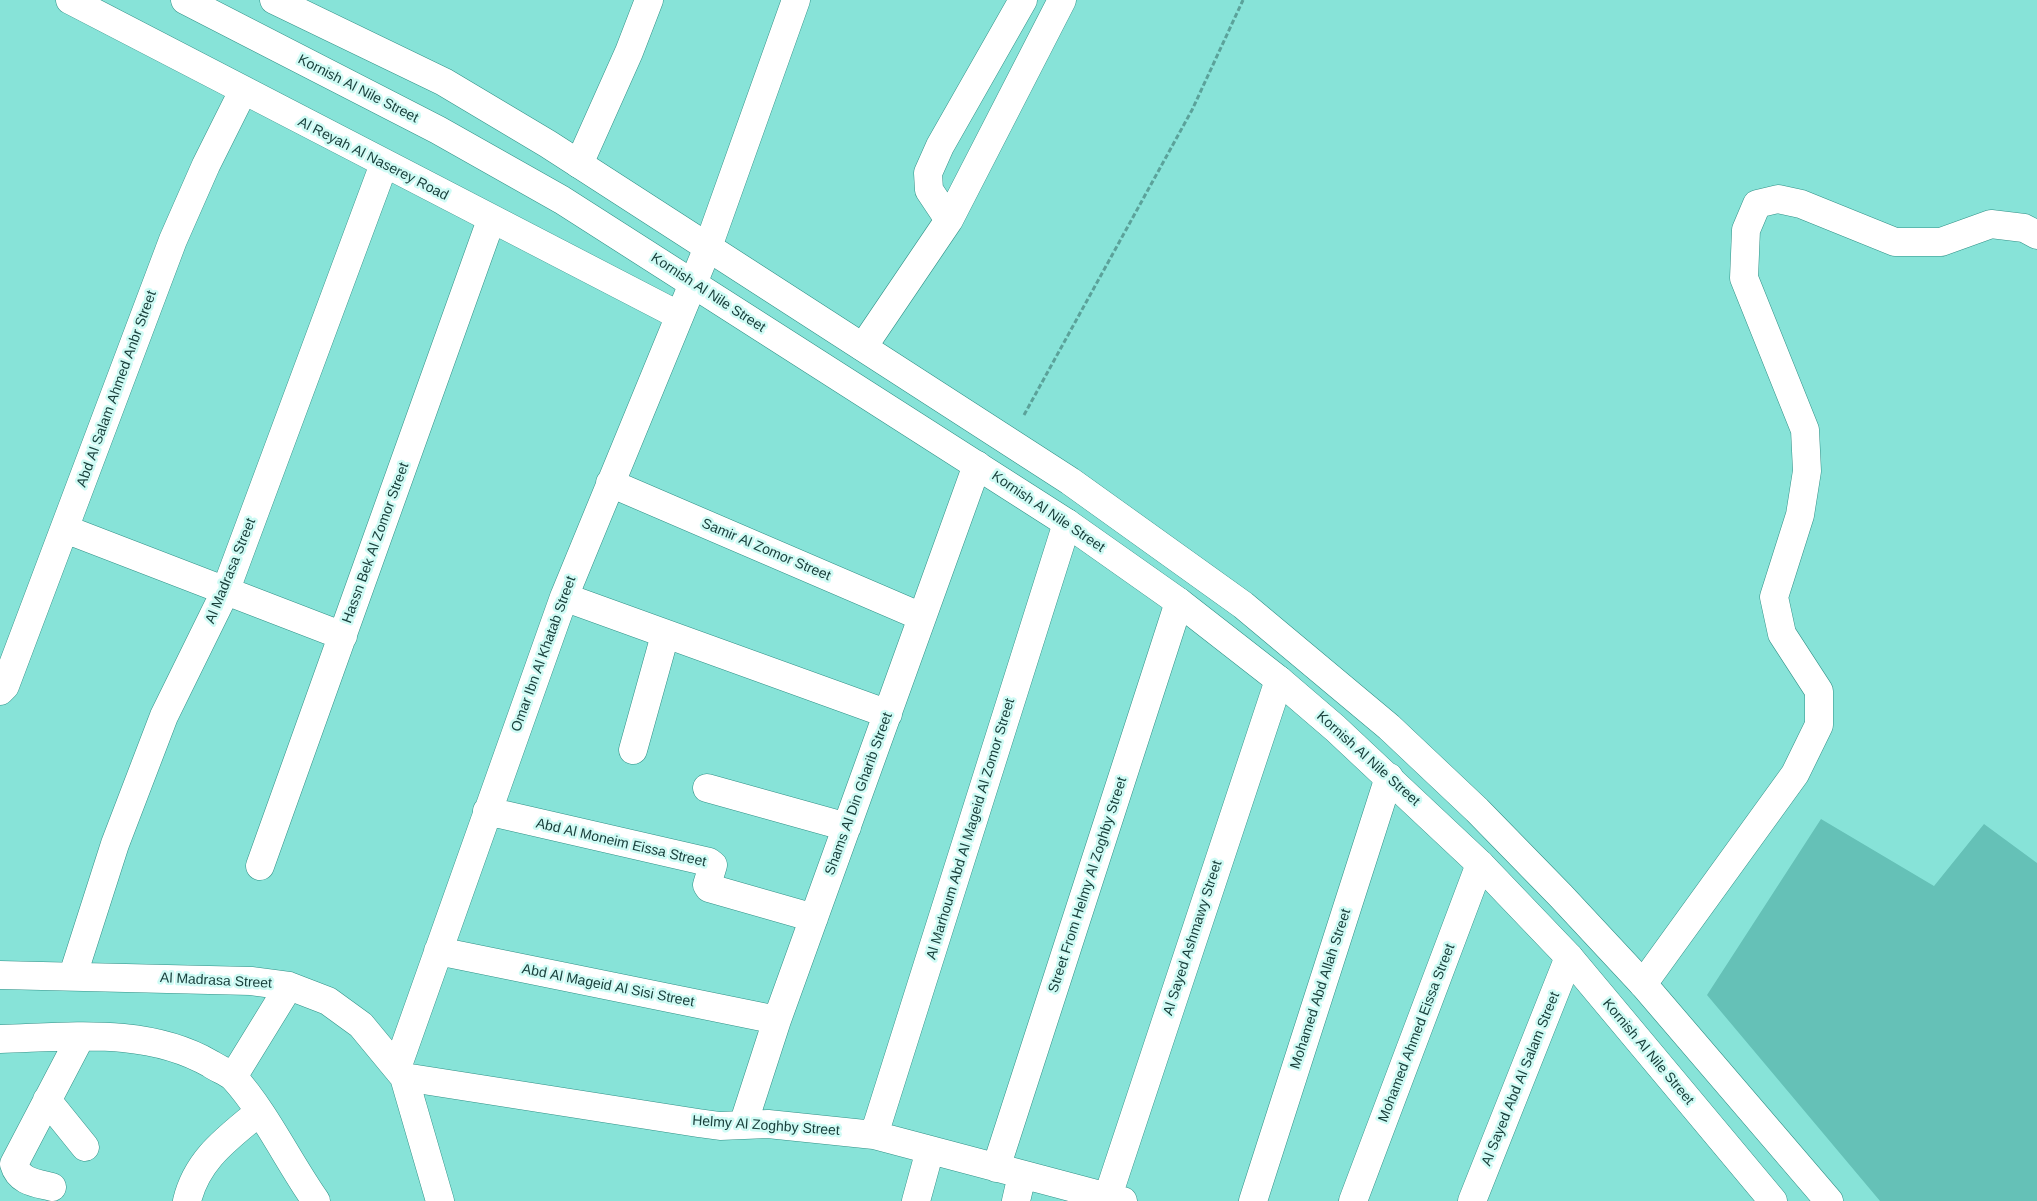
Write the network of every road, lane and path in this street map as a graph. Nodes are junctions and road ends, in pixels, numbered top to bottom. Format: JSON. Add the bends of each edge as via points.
{"nodes":[{"id":1,"x":70,"y":0,"type":"edge"},
{"id":2,"x":185,"y":0,"type":"edge"},
{"id":3,"x":274,"y":0,"type":"edge"},
{"id":4,"x":649,"y":0,"type":"edge"},
{"id":5,"x":796,"y":0,"type":"edge"},
{"id":6,"x":1023,"y":0,"type":"edge"},
{"id":7,"x":1062,"y":0,"type":"edge"},
{"id":8,"x":1244,"y":0,"type":"edge"},
{"id":9,"x":243,"y":91,"type":"junction"},
{"id":10,"x":384,"y":164,"type":"junction"},
{"id":11,"x":579,"y":164,"type":"junction"},
{"id":12,"x":491,"y":220,"type":"junction"},
{"id":13,"x":949,"y":220,"type":"junction"},
{"id":14,"x":2037,"y":235,"type":"edge"},
{"id":15,"x":708,"y":247,"type":"junction"},
{"id":16,"x":692,"y":283,"type":"junction"},
{"id":17,"x":678,"y":315,"type":"junction"},
{"id":18,"x":863,"y":347,"type":"junction"},
{"id":19,"x":1010,"y":442,"type":"junction"},
{"id":20,"x":977,"y":465,"type":"junction"},
{"id":21,"x":610,"y":483,"type":"junction"},
{"id":22,"x":1067,"y":523,"type":"junction"},
{"id":23,"x":65,"y":529,"type":"junction"},
{"id":24,"x":225,"y":592,"type":"junction"},
{"id":25,"x":564,"y":597,"type":"junction"},
{"id":26,"x":1179,"y":602,"type":"junction"},
{"id":27,"x":922,"y":618,"type":"junction"},
{"id":28,"x":665,"y":635,"type":"junction"},
{"id":29,"x":343,"y":636,"type":"junction"},
{"id":30,"x":1279,"y":680,"type":"junction"},
{"id":31,"x":0,"y":691,"type":"edge"},
{"id":32,"x":888,"y":714,"type":"junction"},
{"id":33,"x":633,"y":750,"type":"dead end"},
{"id":34,"x":1390,"y":777,"type":"junction"},
{"id":35,"x":707,"y":788,"type":"dead end"},
{"id":36,"x":487,"y":811,"type":"junction"},
{"id":37,"x":847,"y":827,"type":"junction"},
{"id":38,"x":1480,"y":864,"type":"junction"},
{"id":39,"x":260,"y":866,"type":"dead end"},
{"id":40,"x":814,"y":918,"type":"junction"},
{"id":41,"x":438,"y":951,"type":"junction"},
{"id":42,"x":1569,"y":957,"type":"junction"},
{"id":43,"x":0,"y":975,"type":"edge"},
{"id":44,"x":73,"y":975,"type":"junction"},
{"id":45,"x":1642,"y":984,"type":"junction"},
{"id":46,"x":289,"y":986,"type":"junction"},
{"id":47,"x":777,"y":1020,"type":"junction"},
{"id":48,"x":80,"y":1038,"type":"junction"},
{"id":49,"x":0,"y":1039,"type":"edge"},
{"id":50,"x":400,"y":1072,"type":"junction"},
{"id":51,"x":233,"y":1077,"type":"junction"},
{"id":52,"x":47,"y":1100,"type":"junction"},
{"id":53,"x":259,"y":1112,"type":"junction"},
{"id":54,"x":743,"y":1125,"type":"junction"},
{"id":55,"x":874,"y":1135,"type":"junction"},
{"id":56,"x":85,"y":1146,"type":"dead end"},
{"id":57,"x":930,"y":1150,"type":"junction"},
{"id":58,"x":996,"y":1168,"type":"junction"},
{"id":59,"x":1022,"y":1175,"type":"junction"},
{"id":60,"x":52,"y":1187,"type":"dead end"},
{"id":61,"x":1115,"y":1199,"type":"edge"},
{"id":62,"x":187,"y":1201,"type":"edge"},
{"id":63,"x":316,"y":1201,"type":"edge"},
{"id":64,"x":440,"y":1201,"type":"edge"},
{"id":65,"x":916,"y":1201,"type":"edge"},
{"id":66,"x":1016,"y":1201,"type":"edge"},
{"id":67,"x":1253,"y":1201,"type":"edge"},
{"id":68,"x":1353,"y":1201,"type":"edge"},
{"id":69,"x":1472,"y":1201,"type":"edge"},
{"id":70,"x":1773,"y":1201,"type":"edge"},
{"id":71,"x":1829,"y":1201,"type":"edge"}],
"edges":[{"from":1,"to":9,"type":"street","name":"Al Reyah Al Naserey Road"},
{"from":2,"to":16,"type":"street","name":"Kornish Al Nile Street","via":[[500,164]]},
{"from":3,"to":11,"type":"street","via":[[444,82]]},
{"from":4,"to":11,"type":"street"},
{"from":5,"to":15,"type":"street","name":"Omar Ibn Al Khatab Street"},
{"from":6,"to":13,"type":"street","via":[[940,146],[928,174],[929,190]]},
{"from":7,"to":13,"type":"street"},
{"from":8,"to":19,"type":"path","via":[[1192,110]]},
{"from":9,"to":10,"type":"street","name":"Al Reyah Al Naserey Road"},
{"from":9,"to":23,"type":"street","name":"Abd Al Salam Ahmed Anbr Street","via":[[173,240]]},
{"from":10,"to":12,"type":"street","name":"Al Reyah Al Naserey Road"},
{"from":10,"to":24,"type":"street","name":"Al Madrasa Street"},
{"from":11,"to":15,"type":"street"},
{"from":12,"to":17,"type":"street","name":"Al Reyah Al Naserey Road"},
{"from":12,"to":29,"type":"street","name":"Hassn Bek Al Zomor Street"},
{"from":13,"to":18,"type":"street"},
{"from":14,"to":45,"type":"street","via":[[2024,228],[1991,224],[1941,242],[1895,242],[1801,204],[1778,200],[1758,204],[1746,230],[1744,278],[1805,430],[1808,470],[1800,515],[1774,597],[1782,634],[1819,691],[1819,725],[1795,774]]},
{"from":15,"to":16,"type":"street","name":"Omar Ibn Al Khatab Street"},
{"from":15,"to":18,"type":"street"},
{"from":16,"to":17,"type":"street","name":"Omar Ibn Al Khatab Street"},
{"from":16,"to":20,"type":"street","name":"Kornish Al Nile Street"},
{"from":17,"to":21,"type":"street","name":"Omar Ibn Al Khatab Street"},
{"from":18,"to":19,"type":"street"},
{"from":19,"to":45,"type":"street","via":[[1128,521],[1243,605],[1390,728],[1562,896]]},
{"from":20,"to":22,"type":"street","name":"Kornish Al Nile Street"},
{"from":20,"to":27,"type":"street","name":"Shams Al Din Gharib Street"},
{"from":21,"to":25,"type":"street","name":"Omar Ibn Al Khatab Street"},
{"from":21,"to":27,"type":"street","name":"Samir Al Zomor Street"},
{"from":22,"to":26,"type":"street","name":"Kornish Al Nile Street"},
{"from":22,"to":55,"type":"street","name":"Al Marhoum Abd Al Mageid Al Zomor Street"},
{"from":23,"to":24,"type":"street"},
{"from":23,"to":31,"type":"street","name":"Abd Al Salam Ahmed Anbr Street"},
{"from":24,"to":29,"type":"street"},
{"from":24,"to":44,"type":"street","name":"Al Madrasa Street","via":[[164,716],[115,844]]},
{"from":25,"to":28,"type":"street"},
{"from":25,"to":36,"type":"street","name":"Omar Ibn Al Khatab Street"},
{"from":26,"to":30,"type":"street","name":"Kornish Al Nile Street"},
{"from":26,"to":58,"type":"street","name":"Street From Helmy Al Zoghby Street"},
{"from":27,"to":32,"type":"street","name":"Shams Al Din Gharib Street"},
{"from":28,"to":32,"type":"street"},
{"from":28,"to":33,"type":"street"},
{"from":29,"to":39,"type":"street","name":"Hassn Bek Al Zomor Street"},
{"from":30,"to":34,"type":"street","name":"Kornish Al Nile Street"},
{"from":30,"to":61,"type":"street","name":"Al Sayed Ashmawy Street"},
{"from":32,"to":37,"type":"street","name":"Shams Al Din Gharib Street"},
{"from":34,"to":38,"type":"street","name":"Kornish Al Nile Street"},
{"from":34,"to":67,"type":"street","name":"Mohamed Abd Allah Street"},
{"from":35,"to":37,"type":"street"},
{"from":36,"to":40,"type":"street","name":"Abd Al Moneim Eissa Street","via":[[710,862],[713,867],[707,885],[710,888]]},
{"from":36,"to":41,"type":"street","name":"Omar Ibn Al Khatab Street"},
{"from":37,"to":40,"type":"street","name":"Shams Al Din Gharib Street"},
{"from":38,"to":42,"type":"street","name":"Kornish Al Nile Street"},
{"from":38,"to":68,"type":"street","name":"Mohamed Ahmed Eissa Street"},
{"from":40,"to":47,"type":"street","name":"Shams Al Din Gharib Street"},
{"from":41,"to":47,"type":"street","name":"Abd Al Mageid Al Sisi Street"},
{"from":41,"to":50,"type":"street","name":"Omar Ibn Al Khatab Street"},
{"from":42,"to":69,"type":"street","name":"Al Sayed Abd Al Salam Street"},
{"from":42,"to":70,"type":"street","name":"Kornish Al Nile Street"},
{"from":43,"to":44,"type":"street","name":"Al Madrasa Street"},
{"from":44,"to":46,"type":"street","name":"Al Madrasa Street","via":[[250,981]]},
{"from":45,"to":71,"type":"street"},
{"from":46,"to":50,"type":"street","name":"Al Madrasa Street","via":[[328,1001],[361,1024]]},
{"from":46,"to":51,"type":"street"},
{"from":47,"to":54,"type":"street","name":"Shams Al Din Gharib Street"},
{"from":48,"to":49,"type":"street"},
{"from":48,"to":51,"type":"street","via":[[110,1036],[154,1041],[195,1055]]},
{"from":48,"to":52,"type":"street"},
{"from":50,"to":54,"type":"street","name":"Helmy Al Zoghby Street","via":[[698,1123]]},
{"from":50,"to":64,"type":"street","name":"Al Madrasa Street"},
{"from":51,"to":53,"type":"street"},
{"from":52,"to":56,"type":"street"},
{"from":52,"to":60,"type":"street","via":[[14,1164],[16,1173],[23,1179]]},
{"from":53,"to":62,"type":"street","via":[[205,1160],[196,1174]]},
{"from":53,"to":63,"type":"street"},
{"from":54,"to":55,"type":"street","name":"Helmy Al Zoghby Street","via":[[793,1126]]},
{"from":55,"to":57,"type":"street","name":"Helmy Al Zoghby Street"},
{"from":57,"to":58,"type":"street","name":"Helmy Al Zoghby Street"},
{"from":57,"to":65,"type":"street"},
{"from":58,"to":59,"type":"street","name":"Helmy Al Zoghby Street"},
{"from":59,"to":61,"type":"street","name":"Helmy Al Zoghby Street"},
{"from":59,"to":66,"type":"street"}]}
